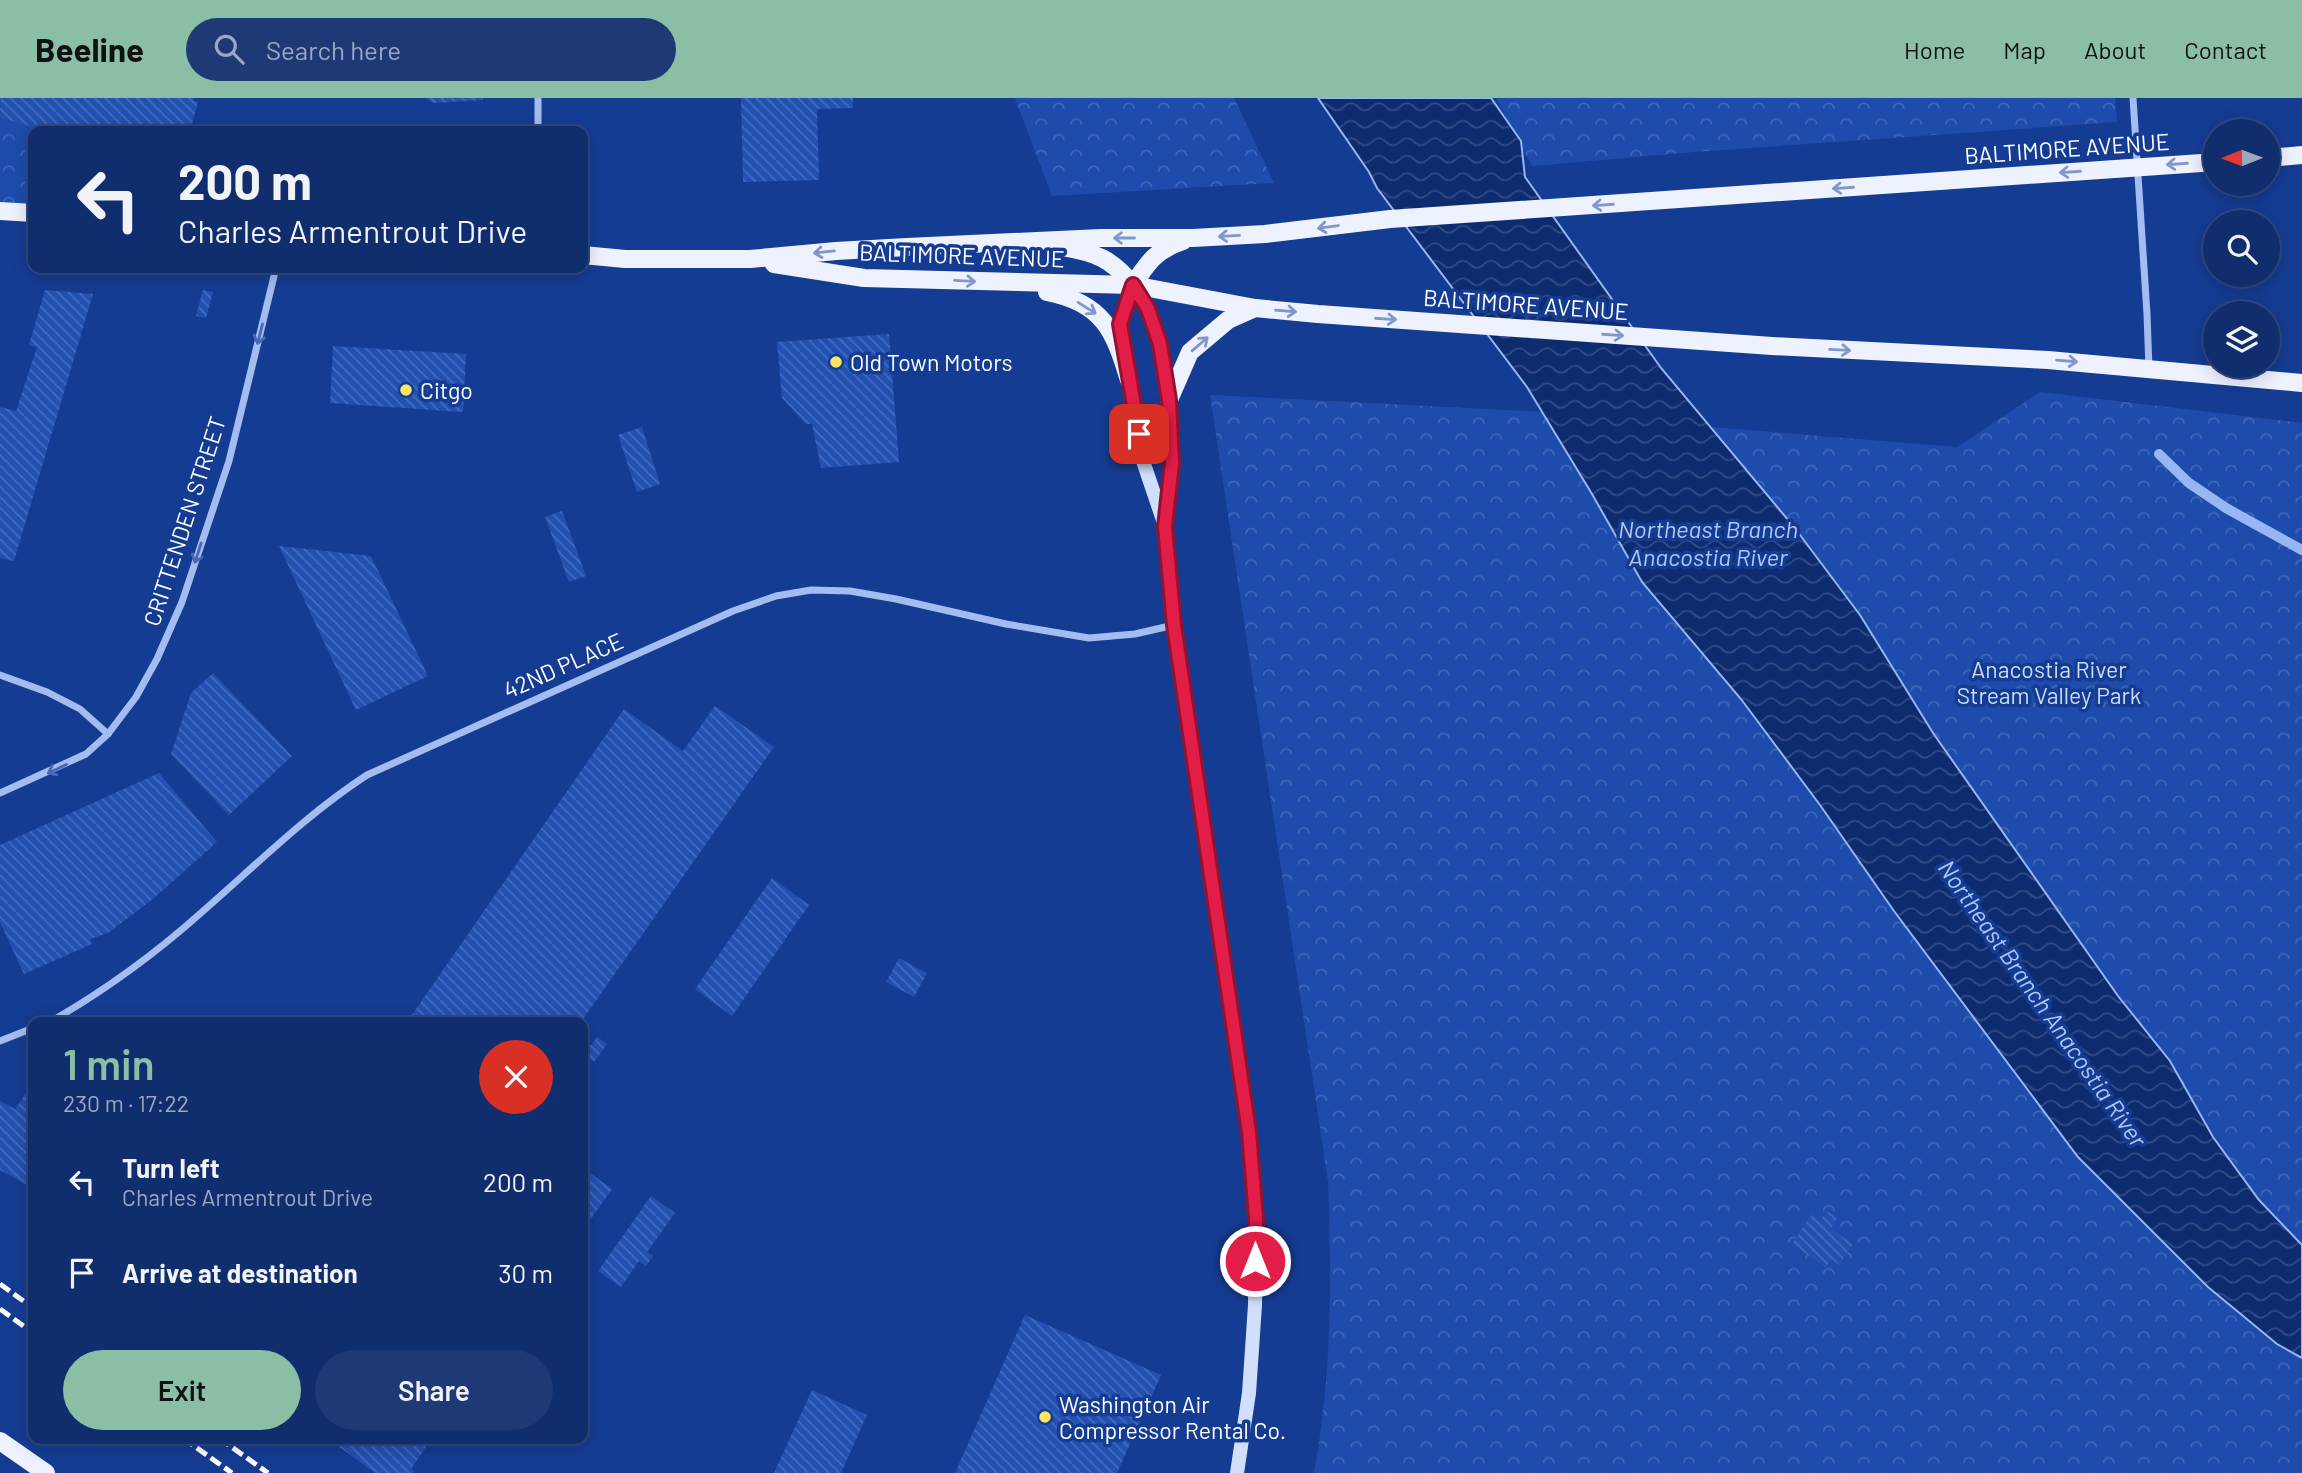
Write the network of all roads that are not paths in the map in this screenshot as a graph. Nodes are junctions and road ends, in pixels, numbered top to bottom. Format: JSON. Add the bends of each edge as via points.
{"nodes":[{"id":1,"x":538,"y":98,"type":"edge"},
{"id":2,"x":2133,"y":98,"type":"edge"},
{"id":3,"x":538,"y":126,"type":"edge"},
{"id":4,"x":2302,"y":155,"type":"edge"},
{"id":5,"x":2280,"y":157,"type":"edge"},
{"id":6,"x":2203,"y":163,"type":"edge"},
{"id":7,"x":2138,"y":167,"type":"junction"},
{"id":8,"x":0,"y":211,"type":"edge"},
{"id":9,"x":28,"y":214,"type":"edge"},
{"id":10,"x":1193,"y":238,"type":"junction"},
{"id":11,"x":1029,"y":241,"type":"junction"},
{"id":12,"x":588,"y":255,"type":"edge"},
{"id":13,"x":750,"y":259,"type":"junction"},
{"id":14,"x":275,"y":273,"type":"edge"},
{"id":15,"x":999,"y":283,"type":"junction"},
{"id":16,"x":1133,"y":285,"type":"junction"},
{"id":17,"x":1255,"y":308,"type":"junction"},
{"id":18,"x":2149,"y":369,"type":"junction"},
{"id":19,"x":1129,"y":380,"type":"junction"},
{"id":20,"x":2302,"y":383,"type":"edge"},
{"id":21,"x":1169,"y":400,"type":"junction"},
{"id":22,"x":1165,"y":527,"type":"junction"},
{"id":23,"x":1174,"y":625,"type":"junction"},
{"id":24,"x":0,"y":675,"type":"edge"},
{"id":25,"x":108,"y":734,"type":"junction"},
{"id":26,"x":0,"y":793,"type":"edge"},
{"id":27,"x":59,"y":1017,"type":"edge"},
{"id":28,"x":28,"y":1030,"type":"edge"},
{"id":29,"x":0,"y":1041,"type":"edge"},
{"id":30,"x":0,"y":1441,"type":"edge"},
{"id":31,"x":46,"y":1473,"type":"edge"},
{"id":32,"x":1237,"y":1473,"type":"edge"}],
"edges":[{"from":1,"to":3,"type":"street"},
{"from":2,"to":7,"type":"street"},
{"from":4,"to":5,"type":"main road"},
{"from":6,"to":7,"type":"main road","name":"BALTIMORE AVENUE","one_way":true},
{"from":7,"to":10,"type":"main road","name":"BALTIMORE AVENUE","one_way":true,"via":[[1390,219]]},
{"from":7,"to":18,"type":"street"},
{"from":8,"to":9,"type":"main road"},
{"from":10,"to":11,"type":"main road","name":"BALTIMORE AVENUE","one_way":true},
{"from":10,"to":16,"type":"main road","via":[[1164,247]]},
{"from":11,"to":13,"type":"main road","name":"BALTIMORE AVENUE","one_way":true},
{"from":11,"to":16,"type":"main road","via":[[1090,252],[1118,267]]},
{"from":12,"to":13,"type":"main road","name":"BALTIMORE AVENUE"},
{"from":13,"to":15,"type":"main road","name":"BALTIMORE AVENUE","one_way":true,"via":[[864,278]]},
{"from":14,"to":25,"type":"street","name":"CRITTENDEN STREET","one_way":true,"via":[[229,461],[182,602],[136,697]]},
{"from":15,"to":16,"type":"main road","name":"BALTIMORE AVENUE"},
{"from":15,"to":19,"type":"main road","one_way":true,"via":[[1069,296],[1101,316],[1117,342]]},
{"from":16,"to":17,"type":"main road","name":"BALTIMORE AVENUE"},
{"from":16,"to":19,"type":"street","via":[[1120,324]]},
{"from":16,"to":21,"type":"street","via":[[1148,309],[1160,344]]},
{"from":17,"to":18,"type":"main road","name":"BALTIMORE AVENUE","one_way":true},
{"from":21,"to":17,"type":"main road","one_way":true,"via":[[1190,352],[1228,320]]},
{"from":18,"to":20,"type":"main road","name":"BALTIMORE AVENUE"},
{"from":19,"to":22,"type":"street","via":[[1143,461]]},
{"from":21,"to":22,"type":"street","via":[[1172,463]]},
{"from":22,"to":23,"type":"street"},
{"from":23,"to":27,"type":"street","name":"42ND PLACE","via":[[1089,638],[850,591],[811,590],[733,611],[367,775],[333,797],[201,914],[125,974]]},
{"from":23,"to":32,"type":"street","via":[[1244,1093],[1255,1206],[1255,1305]]},
{"from":24,"to":25,"type":"street","via":[[80,709]]},
{"from":25,"to":26,"type":"street","name":"CRITTENDEN STREET","one_way":true,"via":[[86,754]]},
{"from":28,"to":29,"type":"street"},
{"from":30,"to":31,"type":"main road"}]}
